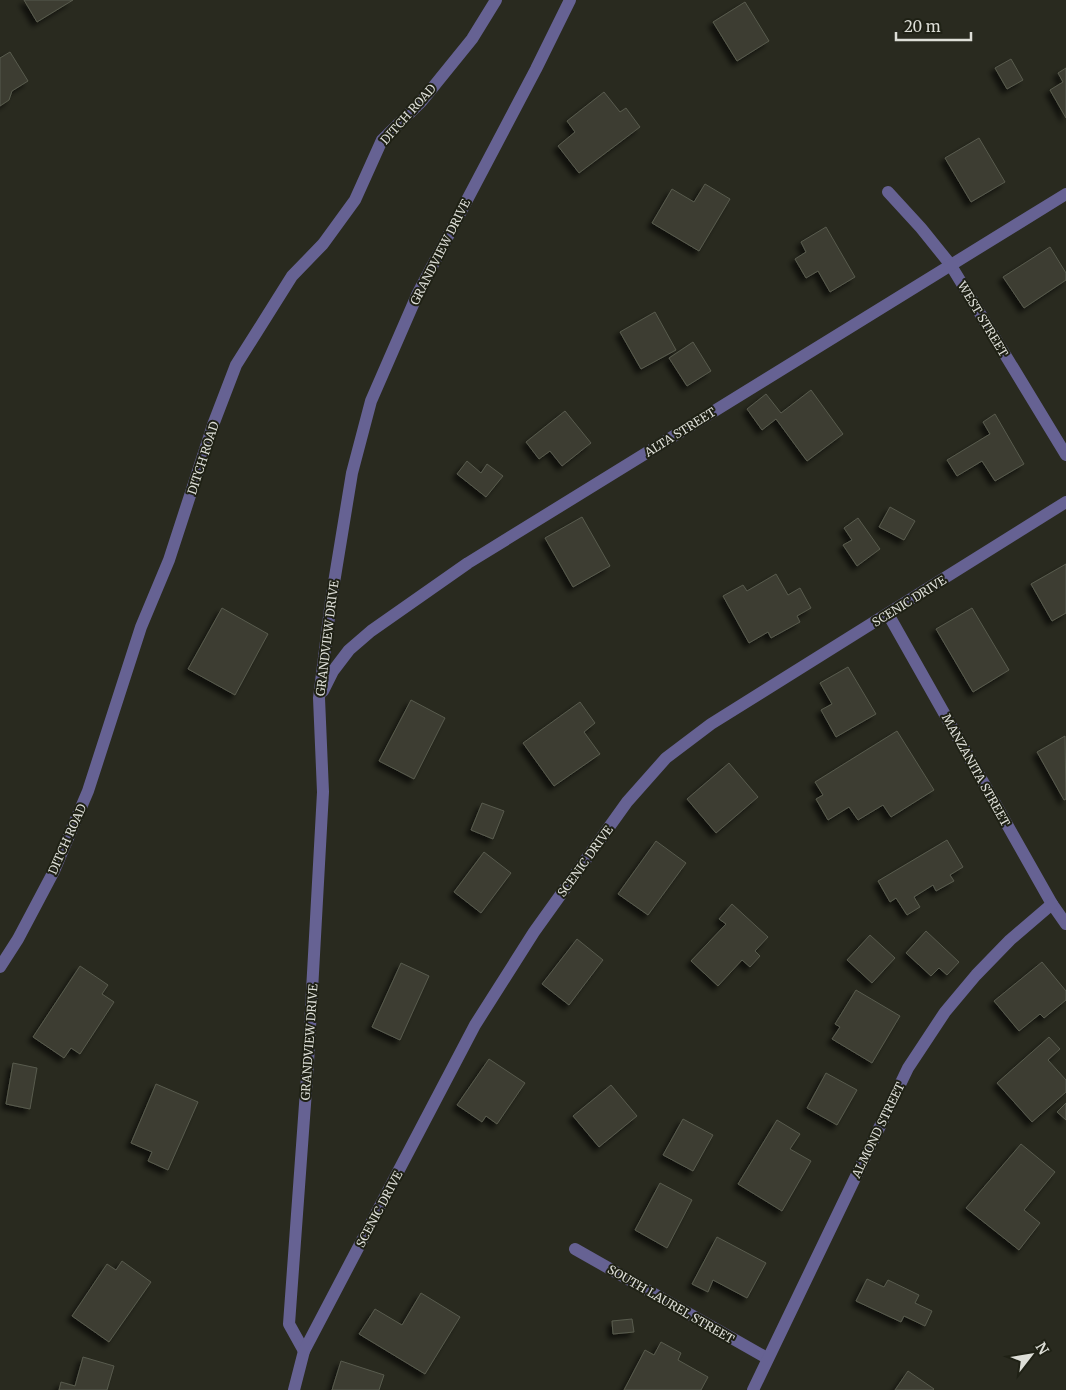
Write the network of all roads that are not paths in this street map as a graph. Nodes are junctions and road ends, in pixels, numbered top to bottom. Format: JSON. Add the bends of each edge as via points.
{"nodes":[{"id":1,"x":496,"y":0,"type":"edge"},
{"id":2,"x":570,"y":0,"type":"edge"},
{"id":3,"x":888,"y":192,"type":"dead end"},
{"id":4,"x":1066,"y":194,"type":"edge"},
{"id":5,"x":950,"y":264,"type":"junction"},
{"id":6,"x":1066,"y":456,"type":"edge"},
{"id":7,"x":1066,"y":502,"type":"edge"},
{"id":8,"x":888,"y":614,"type":"junction"},
{"id":9,"x":319,"y":698,"type":"junction"},
{"id":10,"x":1052,"y":904,"type":"junction"},
{"id":11,"x":1066,"y":924,"type":"edge"},
{"id":12,"x":0,"y":967,"type":"edge"},
{"id":13,"x":575,"y":1249,"type":"dead end"},
{"id":14,"x":304,"y":1351,"type":"junction"},
{"id":15,"x":767,"y":1358,"type":"junction"},
{"id":16,"x":294,"y":1390,"type":"edge"},
{"id":17,"x":753,"y":1390,"type":"edge"}],
"edges":[{"from":1,"to":12,"type":"street","name":"DITCH ROAD","via":[[472,39],[421,102],[382,140],[355,200],[323,244],[292,276],[236,364],[169,560],[141,627],[88,791],[54,871]]},
{"from":2,"to":9,"type":"street","name":"GRANDVIEW DRIVE","via":[[418,293],[372,401],[352,473]]},
{"from":3,"to":5,"type":"street","name":"WEST STREET"},
{"from":4,"to":5,"type":"street","name":"ALTA STREET"},
{"from":5,"to":6,"type":"street","name":"WEST STREET"},
{"from":5,"to":9,"type":"street","name":"ALTA STREET","via":[[468,562],[371,631],[350,650],[333,671]]},
{"from":7,"to":8,"type":"street","name":"SCENIC DRIVE"},
{"from":8,"to":10,"type":"street","name":"MANZANITA STREET"},
{"from":8,"to":14,"type":"street","name":"SCENIC DRIVE","via":[[712,724],[666,758],[627,802],[534,932],[475,1025]]},
{"from":9,"to":14,"type":"street","name":"GRANDVIEW DRIVE","via":[[323,792],[289,1324]]},
{"from":10,"to":11,"type":"street","name":"MANZANITA STREET"},
{"from":10,"to":15,"type":"street","name":"ALMOND STREET","via":[[976,974],[945,1012],[908,1068]]},
{"from":13,"to":15,"type":"street","name":"SOUTH LAUREL STREET"},
{"from":14,"to":16,"type":"street","name":"SCENIC DRIVE"},
{"from":15,"to":17,"type":"street","name":"ALMOND STREET"}]}
